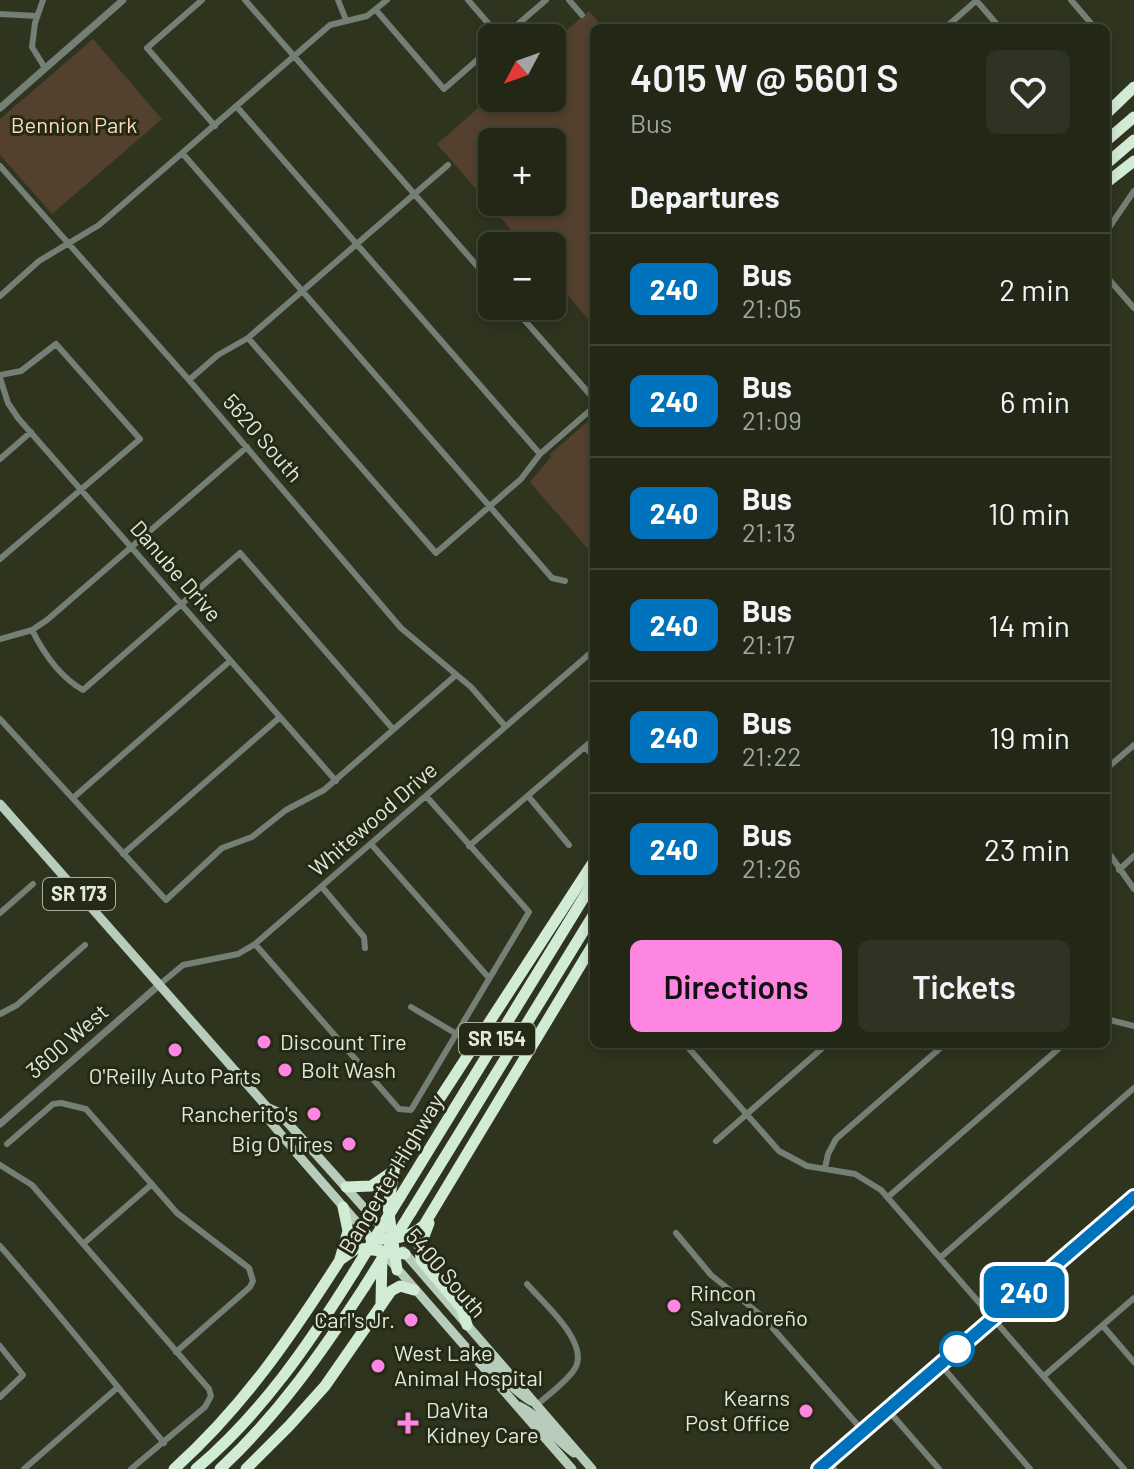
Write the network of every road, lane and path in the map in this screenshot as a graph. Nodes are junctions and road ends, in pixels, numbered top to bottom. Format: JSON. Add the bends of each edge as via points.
{"nodes":[{"id":1,"x":43,"y":0,"type":"edge"},
{"id":2,"x":123,"y":0,"type":"edge"},
{"id":3,"x":202,"y":0,"type":"edge"},
{"id":4,"x":245,"y":0,"type":"edge"},
{"id":5,"x":338,"y":0,"type":"edge"},
{"id":6,"x":387,"y":0,"type":"edge"},
{"id":7,"x":468,"y":0,"type":"edge"},
{"id":8,"x":546,"y":0,"type":"edge"},
{"id":9,"x":569,"y":0,"type":"edge"},
{"id":10,"x":977,"y":0,"type":"edge"},
{"id":11,"x":1071,"y":0,"type":"edge"},
{"id":12,"x":376,"y":10,"type":"junction"},
{"id":13,"x":0,"y":14,"type":"edge"},
{"id":14,"x":582,"y":15,"type":"dead end"},
{"id":15,"x":37,"y":16,"type":"junction"},
{"id":16,"x":346,"y":20,"type":"junction"},
{"id":17,"x":489,"y":24,"type":"edge"},
{"id":18,"x":518,"y":24,"type":"edge"},
{"id":19,"x":950,"y":24,"type":"edge"},
{"id":20,"x":997,"y":24,"type":"edge"},
{"id":21,"x":1092,"y":24,"type":"edge"},
{"id":22,"x":294,"y":56,"type":"junction"},
{"id":23,"x":478,"y":59,"type":"edge"},
{"id":24,"x":45,"y":68,"type":"junction"},
{"id":25,"x":1134,"y":87,"type":"edge"},
{"id":26,"x":237,"y":107,"type":"junction"},
{"id":27,"x":0,"y":108,"type":"edge"},
{"id":28,"x":1110,"y":110,"type":"edge"},
{"id":29,"x":1134,"y":117,"type":"edge"},
{"id":30,"x":215,"y":126,"type":"junction"},
{"id":31,"x":1110,"y":138,"type":"edge"},
{"id":32,"x":1134,"y":140,"type":"edge"},
{"id":33,"x":183,"y":154,"type":"junction"},
{"id":34,"x":1110,"y":161,"type":"edge"},
{"id":35,"x":1134,"y":161,"type":"edge"},
{"id":36,"x":448,"y":165,"type":"dead end"},
{"id":37,"x":0,"y":166,"type":"edge"},
{"id":38,"x":1110,"y":180,"type":"edge"},
{"id":39,"x":1134,"y":191,"type":"edge"},
{"id":40,"x":415,"y":195,"type":"junction"},
{"id":41,"x":1110,"y":226,"type":"edge"},
{"id":42,"x":69,"y":245,"type":"junction"},
{"id":43,"x":357,"y":245,"type":"junction"},
{"id":44,"x":478,"y":267,"type":"edge"},
{"id":45,"x":1110,"y":281,"type":"edge"},
{"id":46,"x":303,"y":293,"type":"junction"},
{"id":47,"x":0,"y":296,"type":"edge"},
{"id":48,"x":1134,"y":308,"type":"edge"},
{"id":49,"x":524,"y":320,"type":"edge"},
{"id":50,"x":248,"y":338,"type":"junction"},
{"id":51,"x":0,"y":376,"type":"edge"},
{"id":52,"x":189,"y":380,"type":"junction"},
{"id":53,"x":590,"y":394,"type":"edge"},
{"id":54,"x":590,"y":410,"type":"edge"},
{"id":55,"x":31,"y":432,"type":"junction"},
{"id":56,"x":247,"y":447,"type":"junction"},
{"id":57,"x":540,"y":454,"type":"junction"},
{"id":58,"x":0,"y":459,"type":"edge"},
{"id":59,"x":82,"y":490,"type":"junction"},
{"id":60,"x":489,"y":506,"type":"junction"},
{"id":61,"x":132,"y":548,"type":"junction"},
{"id":62,"x":0,"y":559,"type":"edge"},
{"id":63,"x":565,"y":581,"type":"dead end"},
{"id":64,"x":181,"y":604,"type":"junction"},
{"id":65,"x":32,"y":630,"type":"junction"},
{"id":66,"x":0,"y":639,"type":"edge"},
{"id":67,"x":590,"y":653,"type":"edge"},
{"id":68,"x":230,"y":661,"type":"junction"},
{"id":69,"x":456,"y":675,"type":"junction"},
{"id":70,"x":279,"y":718,"type":"junction"},
{"id":71,"x":0,"y":719,"type":"edge"},
{"id":72,"x":505,"y":726,"type":"junction"},
{"id":73,"x":393,"y":729,"type":"junction"},
{"id":74,"x":590,"y":743,"type":"edge"},
{"id":75,"x":1134,"y":745,"type":"edge"},
{"id":76,"x":585,"y":747,"type":"junction"},
{"id":77,"x":590,"y":753,"type":"edge"},
{"id":78,"x":1110,"y":766,"type":"edge"},
{"id":79,"x":336,"y":781,"type":"junction"},
{"id":80,"x":426,"y":796,"type":"junction"},
{"id":81,"x":528,"y":796,"type":"junction"},
{"id":82,"x":73,"y":798,"type":"junction"},
{"id":83,"x":0,"y":804,"type":"edge"},
{"id":84,"x":371,"y":844,"type":"junction"},
{"id":85,"x":569,"y":845,"type":"dead end"},
{"id":86,"x":469,"y":846,"type":"junction"},
{"id":87,"x":123,"y":854,"type":"junction"},
{"id":88,"x":1110,"y":855,"type":"edge"},
{"id":89,"x":1134,"y":856,"type":"edge"},
{"id":90,"x":590,"y":867,"type":"edge"},
{"id":91,"x":1119,"y":870,"type":"junction"},
{"id":92,"x":33,"y":884,"type":"dead end"},
{"id":93,"x":322,"y":887,"type":"junction"},
{"id":94,"x":590,"y":888,"type":"edge"},
{"id":95,"x":1134,"y":889,"type":"edge"},
{"id":96,"x":0,"y":913,"type":"edge"},
{"id":97,"x":590,"y":921,"type":"edge"},
{"id":98,"x":255,"y":944,"type":"junction"},
{"id":99,"x":85,"y":945,"type":"dead end"},
{"id":100,"x":365,"y":948,"type":"dead end"},
{"id":101,"x":590,"y":950,"type":"edge"},
{"id":102,"x":489,"y":978,"type":"junction"},
{"id":103,"x":159,"y":985,"type":"junction"},
{"id":104,"x":411,"y":1007,"type":"dead end"},
{"id":105,"x":0,"y":1014,"type":"edge"},
{"id":106,"x":1110,"y":1020,"type":"edge"},
{"id":107,"x":1134,"y":1026,"type":"edge"},
{"id":108,"x":455,"y":1033,"type":"junction"},
{"id":109,"x":688,"y":1048,"type":"edge"},
{"id":110,"x":822,"y":1048,"type":"edge"},
{"id":111,"x":940,"y":1048,"type":"edge"},
{"id":112,"x":1059,"y":1048,"type":"edge"},
{"id":113,"x":1134,"y":1088,"type":"edge"},
{"id":114,"x":267,"y":1107,"type":"junction"},
{"id":115,"x":746,"y":1114,"type":"junction"},
{"id":116,"x":0,"y":1124,"type":"edge"},
{"id":117,"x":716,"y":1141,"type":"dead end"},
{"id":118,"x":7,"y":1144,"type":"dead end"},
{"id":119,"x":0,"y":1165,"type":"edge"},
{"id":120,"x":396,"y":1167,"type":"junction"},
{"id":121,"x":825,"y":1168,"type":"junction"},
{"id":122,"x":152,"y":1184,"type":"junction"},
{"id":123,"x":346,"y":1187,"type":"junction"},
{"id":124,"x":888,"y":1197,"type":"junction"},
{"id":125,"x":1134,"y":1197,"type":"edge"},
{"id":126,"x":343,"y":1207,"type":"junction"},
{"id":127,"x":432,"y":1214,"type":"junction"},
{"id":128,"x":676,"y":1233,"type":"dead end"},
{"id":129,"x":386,"y":1243,"type":"junction"},
{"id":130,"x":83,"y":1244,"type":"junction"},
{"id":131,"x":0,"y":1246,"type":"edge"},
{"id":132,"x":941,"y":1257,"type":"junction"},
{"id":133,"x":340,"y":1260,"type":"junction"},
{"id":134,"x":397,"y":1270,"type":"joint"},
{"id":135,"x":527,"y":1284,"type":"dead end"},
{"id":136,"x":414,"y":1290,"type":"junction"},
{"id":137,"x":1134,"y":1298,"type":"edge"},
{"id":138,"x":381,"y":1303,"type":"junction"},
{"id":139,"x":994,"y":1318,"type":"junction"},
{"id":140,"x":467,"y":1325,"type":"junction"},
{"id":141,"x":1103,"y":1326,"type":"junction"},
{"id":142,"x":0,"y":1346,"type":"edge"},
{"id":143,"x":466,"y":1349,"type":"junction"},
{"id":144,"x":176,"y":1352,"type":"junction"},
{"id":145,"x":1134,"y":1362,"type":"edge"},
{"id":146,"x":940,"y":1364,"type":"junction"},
{"id":147,"x":1044,"y":1376,"type":"junction"},
{"id":148,"x":117,"y":1388,"type":"junction"},
{"id":149,"x":0,"y":1397,"type":"edge"},
{"id":150,"x":515,"y":1404,"type":"junction"},
{"id":151,"x":538,"y":1404,"type":"junction"},
{"id":152,"x":888,"y":1410,"type":"junction"},
{"id":153,"x":863,"y":1431,"type":"junction"},
{"id":154,"x":164,"y":1443,"type":"junction"},
{"id":155,"x":827,"y":1462,"type":"junction"},
{"id":156,"x":589,"y":1466,"type":"edge"},
{"id":157,"x":1119,"y":1467,"type":"edge"},
{"id":158,"x":24,"y":1469,"type":"edge"},
{"id":159,"x":131,"y":1469,"type":"edge"},
{"id":160,"x":174,"y":1469,"type":"edge"},
{"id":161,"x":196,"y":1469,"type":"edge"},
{"id":162,"x":220,"y":1469,"type":"edge"},
{"id":163,"x":246,"y":1469,"type":"edge"},
{"id":164,"x":572,"y":1469,"type":"edge"},
{"id":165,"x":819,"y":1469,"type":"edge"},
{"id":166,"x":834,"y":1469,"type":"edge"},
{"id":167,"x":939,"y":1469,"type":"edge"},
{"id":168,"x":1030,"y":1469,"type":"edge"}],
"edges":[{"from":1,"to":15,"type":"street"},
{"from":2,"to":24,"type":"street"},
{"from":3,"to":30,"type":"street","via":[[147,48]]},
{"from":4,"to":22,"type":"street"},
{"from":5,"to":16,"type":"street"},
{"from":6,"to":12,"type":"street"},
{"from":7,"to":17,"type":"street"},
{"from":8,"to":18,"type":"street"},
{"from":9,"to":14,"type":"street"},
{"from":10,"to":19,"type":"street"},
{"from":10,"to":20,"type":"street"},
{"from":11,"to":21,"type":"street"},
{"from":12,"to":16,"type":"street"},
{"from":12,"to":23,"type":"street","via":[[444,89]]},
{"from":13,"to":15,"type":"street"},
{"from":15,"to":24,"type":"street","via":[[32,47]]},
{"from":16,"to":22,"type":"street","via":[[330,25]]},
{"from":22,"to":26,"type":"street"},
{"from":22,"to":40,"type":"street"},
{"from":24,"to":27,"type":"street"},
{"from":25,"to":28,"type":"highway"},
{"from":26,"to":30,"type":"street"},
{"from":26,"to":43,"type":"street"},
{"from":29,"to":31,"type":"highway"},
{"from":30,"to":33,"type":"street"},
{"from":32,"to":34,"type":"highway"},
{"from":33,"to":42,"type":"street"},
{"from":33,"to":46,"type":"street"},
{"from":35,"to":38,"type":"highway"},
{"from":36,"to":40,"type":"street"},
{"from":37,"to":42,"type":"street","name":"5620 South"},
{"from":39,"to":41,"type":"street"},
{"from":40,"to":43,"type":"street"},
{"from":40,"to":44,"type":"street"},
{"from":42,"to":47,"type":"street","via":[[39,261]]},
{"from":42,"to":52,"type":"street","name":"5620 South"},
{"from":43,"to":46,"type":"street"},
{"from":43,"to":57,"type":"street"},
{"from":45,"to":48,"type":"street"},
{"from":46,"to":50,"type":"street"},
{"from":46,"to":60,"type":"street"},
{"from":49,"to":53,"type":"street"},
{"from":50,"to":52,"type":"street"},
{"from":50,"to":60,"type":"street","via":[[436,553]]},
{"from":51,"to":55,"type":"street","name":"Danube Drive","via":[[8,403]]},
{"from":51,"to":59,"type":"street","via":[[21,371],[56,344],[140,439]]},
{"from":52,"to":56,"type":"street","name":"5620 South"},
{"from":54,"to":57,"type":"street"},
{"from":55,"to":58,"type":"street"},
{"from":55,"to":59,"type":"street","name":"Danube Drive"},
{"from":56,"to":61,"type":"street"},
{"from":56,"to":69,"type":"street","name":"5620 South","via":[[401,628]]},
{"from":57,"to":60,"type":"street"},
{"from":59,"to":61,"type":"street","name":"Danube Drive"},
{"from":59,"to":62,"type":"street"},
{"from":60,"to":63,"type":"street","via":[[552,578]]},
{"from":61,"to":64,"type":"street","name":"Danube Drive"},
{"from":61,"to":65,"type":"street"},
{"from":64,"to":65,"type":"street","via":[[83,690],[46,655]]},
{"from":64,"to":68,"type":"street","name":"Danube Drive"},
{"from":64,"to":73,"type":"street","via":[[240,553]]},
{"from":65,"to":66,"type":"street"},
{"from":67,"to":72,"type":"street","name":"Whitewood Drive"},
{"from":68,"to":70,"type":"street","name":"Danube Drive"},
{"from":68,"to":82,"type":"street"},
{"from":69,"to":72,"type":"street","name":"5620 South"},
{"from":69,"to":73,"type":"street"},
{"from":70,"to":79,"type":"street","name":"Danube Drive"},
{"from":70,"to":87,"type":"street"},
{"from":71,"to":82,"type":"street"},
{"from":72,"to":80,"type":"street","name":"Whitewood Drive"},
{"from":73,"to":79,"type":"street"},
{"from":74,"to":76,"type":"street"},
{"from":75,"to":78,"type":"street"},
{"from":76,"to":77,"type":"street"},
{"from":76,"to":81,"type":"street"},
{"from":79,"to":87,"type":"street","via":[[260,832],[222,848],[166,900]]},
{"from":80,"to":84,"type":"street","name":"Whitewood Drive"},
{"from":80,"to":86,"type":"street"},
{"from":81,"to":85,"type":"street"},
{"from":81,"to":86,"type":"street"},
{"from":82,"to":87,"type":"street"},
{"from":83,"to":103,"type":"main road","name":"5400 South","number":"SR 173"},
{"from":84,"to":93,"type":"street","name":"Whitewood Drive"},
{"from":84,"to":102,"type":"street"},
{"from":86,"to":102,"type":"street","via":[[529,912]]},
{"from":88,"to":91,"type":"street"},
{"from":89,"to":91,"type":"street"},
{"from":90,"to":120,"type":"highway"},
{"from":91,"to":95,"type":"street"},
{"from":92,"to":96,"type":"street"},
{"from":93,"to":98,"type":"street","name":"Whitewood Drive"},
{"from":93,"to":100,"type":"street","via":[[364,937]]},
{"from":94,"to":161,"type":"highway","name":"Bangerter Highway","number":"SR 154","bridge":true,"via":[[320,1327],[259,1408]]},
{"from":97,"to":162,"type":"highway","name":"Bangerter Highway","number":"SR 154","bridge":true,"via":[[305,1376]]},
{"from":98,"to":103,"type":"street","name":"Whitewood Drive","via":[[238,954],[183,965]]},
{"from":98,"to":108,"type":"street","via":[[399,1109],[414,1106]]},
{"from":99,"to":105,"type":"street"},
{"from":101,"to":127,"type":"highway"},
{"from":102,"to":108,"type":"street"},
{"from":103,"to":114,"type":"main road","name":"5400 South","number":"SR 173"},
{"from":103,"to":116,"type":"street","name":"3600 West"},
{"from":104,"to":108,"type":"street"},
{"from":106,"to":107,"type":"street"},
{"from":109,"to":115,"type":"street"},
{"from":110,"to":115,"type":"street"},
{"from":111,"to":121,"type":"street","via":[[836,1139]]},
{"from":112,"to":124,"type":"street"},
{"from":113,"to":132,"type":"street"},
{"from":114,"to":123,"type":"main road","name":"5400 South","number":"SR 173","via":[[278,1112]]},
{"from":114,"to":126,"type":"main road","name":"5400 South","number":"SR 173","via":[[269,1120]]},
{"from":115,"to":117,"type":"street"},
{"from":115,"to":121,"type":"street","via":[[787,1157]]},
{"from":118,"to":122,"type":"street","via":[[53,1104],[80,1106]]},
{"from":119,"to":130,"type":"street","via":[[32,1185]]},
{"from":120,"to":123,"type":"highway","via":[[371,1186]]},
{"from":120,"to":129,"type":"highway"},
{"from":121,"to":124,"type":"street","via":[[855,1174]]},
{"from":122,"to":130,"type":"street"},
{"from":122,"to":144,"type":"street","via":[[177,1213],[253,1275],[250,1287]]},
{"from":123,"to":129,"type":"main road","name":"5400 South","number":"SR 173"},
{"from":124,"to":132,"type":"street"},
{"from":125,"to":139,"type":"street"},
{"from":126,"to":129,"type":"main road","name":"5400 South","number":"SR 173"},
{"from":126,"to":133,"type":"highway","via":[[348,1231]]},
{"from":127,"to":129,"type":"highway","via":[[420,1229]]},
{"from":127,"to":140,"type":"highway","via":[[421,1260],[462,1309]]},
{"from":128,"to":153,"type":"street","via":[[711,1275],[762,1316]]},
{"from":129,"to":133,"type":"highway","via":[[357,1248]]},
{"from":129,"to":134,"type":"highway"},
{"from":129,"to":138,"type":"highway"},
{"from":129,"to":140,"type":"main road","name":"5400 South","number":"SR 173"},
{"from":130,"to":144,"type":"street"},
{"from":131,"to":148,"type":"street"},
{"from":132,"to":139,"type":"street"},
{"from":133,"to":160,"type":"highway","via":[[257,1383]]},
{"from":134,"to":136,"type":"main road","name":"5400 South"},
{"from":135,"to":151,"type":"street","via":[[576,1342],[579,1353],[576,1368]]},
{"from":136,"to":138,"type":"highway","via":[[397,1288]]},
{"from":136,"to":143,"type":"main road","name":"5400 South"},
{"from":137,"to":141,"type":"street"},
{"from":138,"to":163,"type":"highway","via":[[325,1386]]},
{"from":139,"to":146,"type":"street"},
{"from":139,"to":147,"type":"street"},
{"from":140,"to":151,"type":"main road","name":"5400 South","number":"SR 173"},
{"from":141,"to":145,"type":"street"},
{"from":141,"to":147,"type":"street"},
{"from":142,"to":149,"type":"street","via":[[23,1375]]},
{"from":143,"to":150,"type":"main road","name":"5400 South"},
{"from":143,"to":151,"type":"main road","via":[[482,1356],[519,1394]]},
{"from":144,"to":154,"type":"street","via":[[211,1396]]},
{"from":146,"to":152,"type":"street"},
{"from":146,"to":168,"type":"street"},
{"from":147,"to":157,"type":"street"},
{"from":148,"to":154,"type":"street"},
{"from":148,"to":158,"type":"street"},
{"from":150,"to":156,"type":"main road","via":[[532,1412]]},
{"from":150,"to":164,"type":"main road","name":"5400 South"},
{"from":151,"to":156,"type":"main road","name":"5400 South","number":"SR 173"},
{"from":152,"to":153,"type":"street"},
{"from":152,"to":167,"type":"street"},
{"from":153,"to":155,"type":"street"},
{"from":154,"to":159,"type":"street"},
{"from":155,"to":165,"type":"street"},
{"from":155,"to":166,"type":"street"}]}
